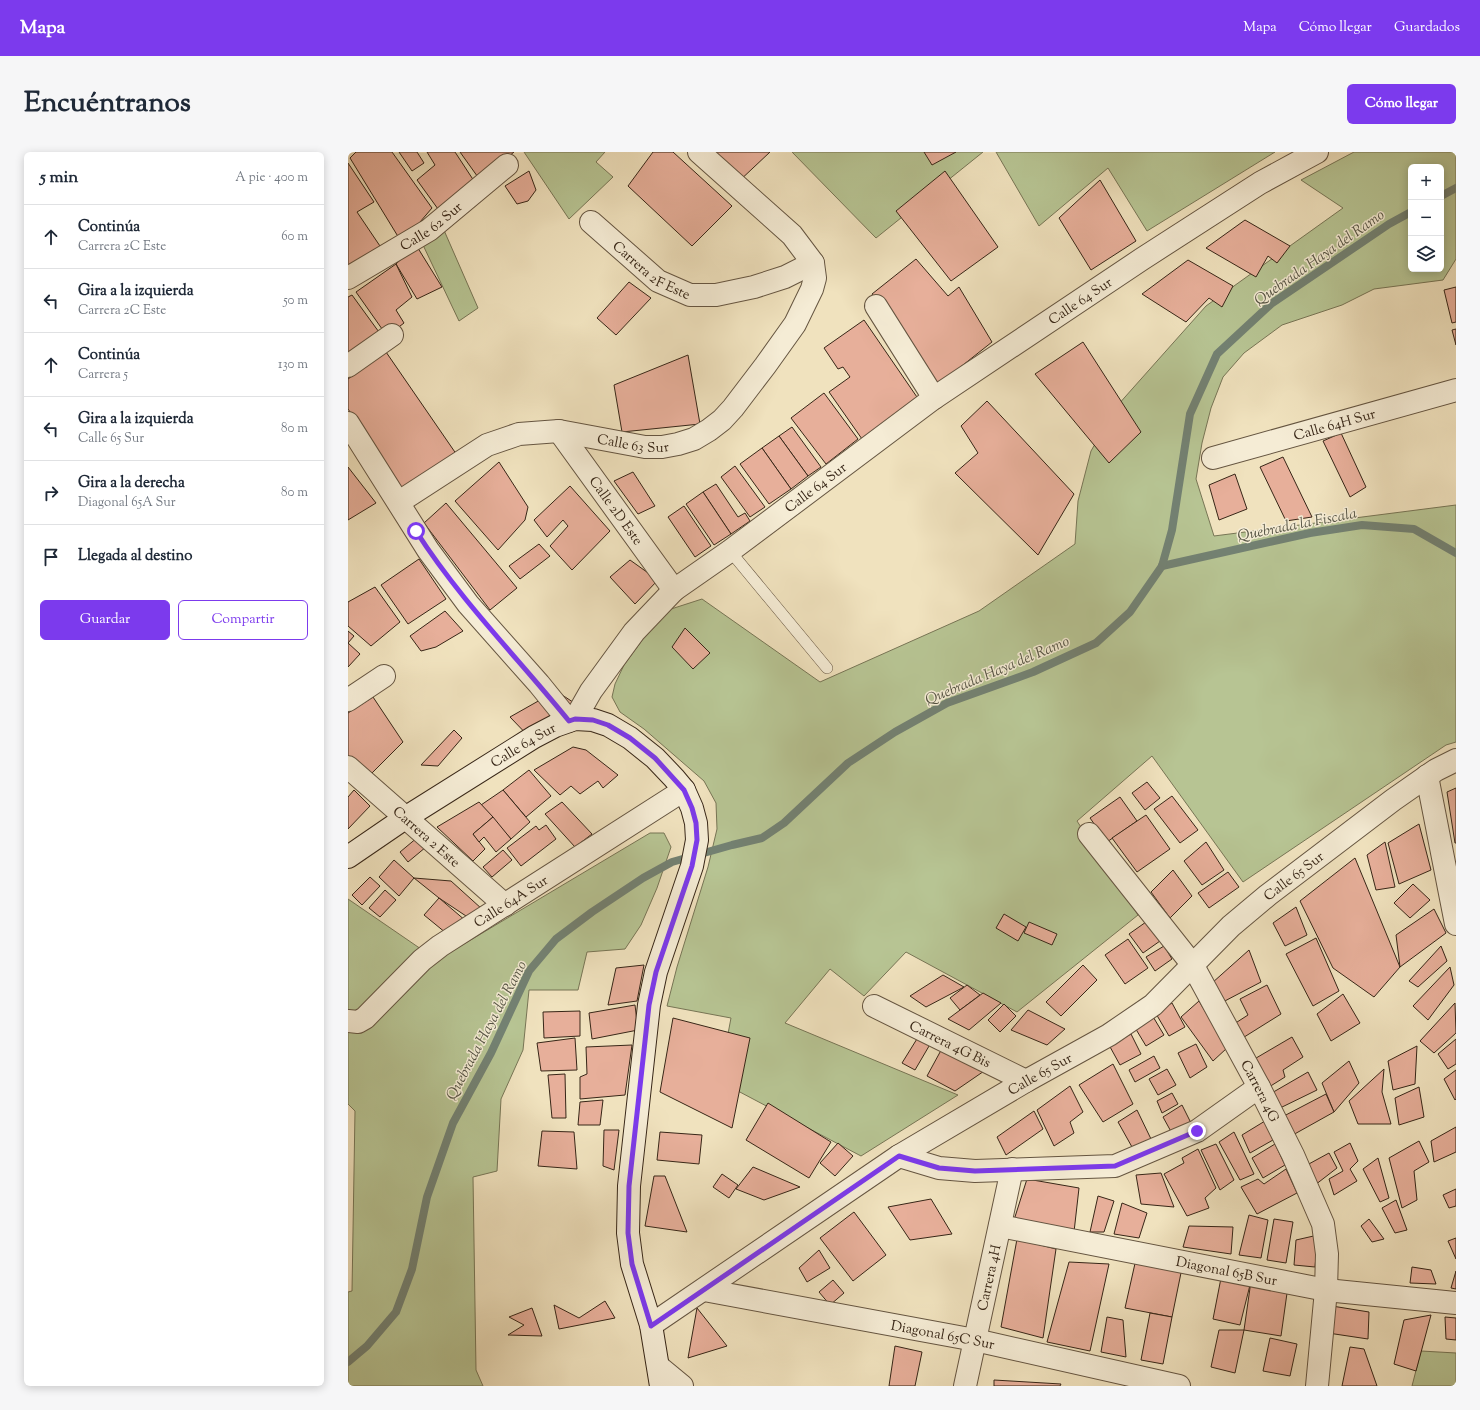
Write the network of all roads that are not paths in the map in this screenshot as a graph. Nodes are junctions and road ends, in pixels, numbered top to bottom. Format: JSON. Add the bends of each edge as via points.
{"nodes":[{"id":1,"x":698,"y":152,"type":"edge"},
{"id":2,"x":1317,"y":152,"type":"edge"},
{"id":3,"x":507,"y":165,"type":"dead end"},
{"id":4,"x":590,"y":222,"type":"dead end"},
{"id":5,"x":813,"y":263,"type":"junction"},
{"id":6,"x":348,"y":278,"type":"edge"},
{"id":7,"x":876,"y":306,"type":"dead end"},
{"id":8,"x":392,"y":335,"type":"dead end"},
{"id":9,"x":348,"y":366,"type":"edge"},
{"id":10,"x":1456,"y":390,"type":"edge"},
{"id":11,"x":934,"y":398,"type":"junction"},
{"id":12,"x":348,"y":423,"type":"edge"},
{"id":13,"x":559,"y":431,"type":"junction"},
{"id":14,"x":1213,"y":458,"type":"dead end"},
{"id":15,"x":398,"y":502,"type":"junction"},
{"id":16,"x":730,"y":551,"type":"junction"},
{"id":17,"x":674,"y":590,"type":"junction"},
{"id":18,"x":827,"y":668,"type":"dead end"},
{"id":19,"x":384,"y":676,"type":"dead end"},
{"id":20,"x":348,"y":700,"type":"edge"},
{"id":21,"x":572,"y":720,"type":"junction"},
{"id":22,"x":1456,"y":760,"type":"edge"},
{"id":23,"x":348,"y":767,"type":"edge"},
{"id":24,"x":1427,"y":776,"type":"junction"},
{"id":25,"x":684,"y":790,"type":"junction"},
{"id":26,"x":405,"y":818,"type":"junction"},
{"id":27,"x":1089,"y":834,"type":"dead end"},
{"id":28,"x":348,"y":858,"type":"edge"},
{"id":29,"x":505,"y":905,"type":"junction"},
{"id":30,"x":1456,"y":924,"type":"edge"},
{"id":31,"x":1192,"y":964,"type":"junction"},
{"id":32,"x":874,"y":1006,"type":"dead end"},
{"id":33,"x":348,"y":1022,"type":"edge"},
{"id":34,"x":1026,"y":1081,"type":"junction"},
{"id":35,"x":1259,"y":1087,"type":"junction"},
{"id":36,"x":899,"y":1156,"type":"junction"},
{"id":37,"x":1012,"y":1169,"type":"junction"},
{"id":38,"x":1000,"y":1226,"type":"junction"},
{"id":39,"x":704,"y":1290,"type":"junction"},
{"id":40,"x":1326,"y":1290,"type":"junction"},
{"id":41,"x":1456,"y":1303,"type":"edge"},
{"id":42,"x":651,"y":1326,"type":"junction"},
{"id":43,"x":975,"y":1340,"type":"junction"},
{"id":44,"x":660,"y":1376,"type":"edge"},
{"id":45,"x":682,"y":1386,"type":"edge"},
{"id":46,"x":965,"y":1386,"type":"edge"},
{"id":47,"x":1179,"y":1386,"type":"edge"},
{"id":48,"x":1317,"y":1386,"type":"edge"}],
"edges":[{"from":1,"to":5,"type":"street","via":[[792,235]]},
{"from":2,"to":11,"type":"street","name":"Calle 64 Sur","via":[[1260,183]]},
{"from":3,"to":6,"type":"street","name":"Calle 62 Sur","via":[[429,230]]},
{"from":4,"to":5,"type":"street","name":"Carrera 2F Este","via":[[658,281],[690,295],[716,295],[754,287],[785,278]]},
{"from":5,"to":13,"type":"street","name":"Calle 63 Sur","via":[[815,278],[812,289],[795,324],[733,408],[709,430],[694,439],[662,447],[645,447]]},
{"from":7,"to":11,"type":"street"},
{"from":8,"to":9,"type":"street"},
{"from":10,"to":14,"type":"street","name":"Calle 64H Sur"},
{"from":11,"to":16,"type":"street","name":"Calle 64 Sur"},
{"from":12,"to":15,"type":"street"},
{"from":13,"to":15,"type":"street","name":"Calle 63 Sur","via":[[519,434],[487,445]]},
{"from":13,"to":17,"type":"street","name":"Calle 2D Este"},
{"from":15,"to":21,"type":"street","via":[[428,550],[468,604]]},
{"from":16,"to":17,"type":"street","name":"Calle 64 Sur"},
{"from":16,"to":18,"type":"lane"},
{"from":17,"to":21,"type":"street","name":"Calle 64 Sur","via":[[634,632]]},
{"from":19,"to":20,"type":"street"},
{"from":21,"to":25,"type":"street","via":[[593,720],[608,725],[630,738],[655,758]]},
{"from":21,"to":26,"type":"street","name":"Calle 64 Sur","via":[[534,737]]},
{"from":22,"to":24,"type":"street","name":"Calle 65 Sur"},
{"from":23,"to":26,"type":"street","name":"Carrera 2 Este"},
{"from":24,"to":30,"type":"street"},
{"from":24,"to":31,"type":"street","name":"Calle 65 Sur","via":[[1268,895]]},
{"from":25,"to":29,"type":"street","name":"Calle 64A Sur"},
{"from":25,"to":42,"type":"street","via":[[696,823],[697,840],[692,866],[656,972],[642,1066],[629,1186],[628,1233],[632,1264]]},
{"from":26,"to":28,"type":"street","name":"Calle 64 Sur"},
{"from":26,"to":29,"type":"street","name":"Carrera 2 Este"},
{"from":27,"to":31,"type":"street","name":"Carrera 4G"},
{"from":29,"to":33,"type":"street","name":"Calle 64A Sur","via":[[422,960],[365,1018],[358,1022]]},
{"from":31,"to":34,"type":"street","name":"Calle 65 Sur","via":[[1153,1005],[1109,1035]]},
{"from":31,"to":35,"type":"street","name":"Carrera 4G"},
{"from":32,"to":34,"type":"street","name":"Carrera 4G Bis"},
{"from":34,"to":36,"type":"street","name":"Calle 65 Sur"},
{"from":35,"to":37,"type":"street","via":[[1197,1131],[1115,1166]]},
{"from":35,"to":40,"type":"street","name":"Carrera 4G","via":[[1293,1155],[1323,1224],[1327,1254]]},
{"from":36,"to":37,"type":"street","via":[[939,1168],[975,1171]]},
{"from":36,"to":39,"type":"street","name":"Calle 65 Sur"},
{"from":37,"to":38,"type":"street","name":"Carrera 4H"},
{"from":38,"to":40,"type":"street","name":"Diagonal 65B Sur"},
{"from":38,"to":43,"type":"street","name":"Carrera 4H"},
{"from":39,"to":42,"type":"street","name":"Calle 65 Sur"},
{"from":39,"to":43,"type":"street","name":"Diagonal 65C Sur"},
{"from":40,"to":41,"type":"street","name":"Diagonal 65B Sur"},
{"from":40,"to":48,"type":"street","name":"Carrera 4G"},
{"from":42,"to":44,"type":"street"},
{"from":43,"to":46,"type":"street","name":"Carrera 4H"},
{"from":43,"to":47,"type":"street","name":"Diagonal 65C Sur"},
{"from":44,"to":45,"type":"street"}]}
